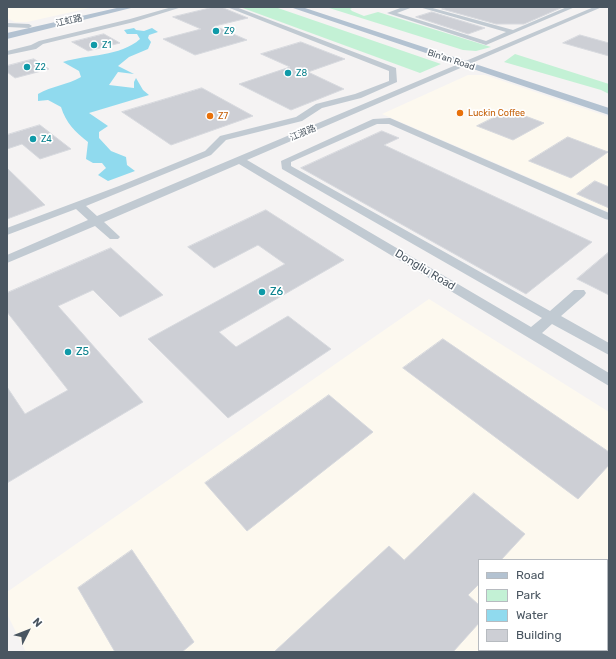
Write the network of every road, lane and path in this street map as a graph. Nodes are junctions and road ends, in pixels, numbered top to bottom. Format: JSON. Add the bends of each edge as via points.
{"nodes":[{"id":1,"x":113,"y":7,"type":"edge"},
{"id":2,"x":131,"y":7,"type":"edge"},
{"id":3,"x":179,"y":7,"type":"edge"},
{"id":4,"x":230,"y":7,"type":"edge"},
{"id":5,"x":294,"y":7,"type":"edge"},
{"id":6,"x":310,"y":7,"type":"edge"},
{"id":7,"x":410,"y":7,"type":"edge"},
{"id":8,"x":422,"y":7,"type":"edge"},
{"id":9,"x":435,"y":7,"type":"edge"},
{"id":10,"x":572,"y":7,"type":"edge"},
{"id":11,"x":599,"y":7,"type":"edge"},
{"id":12,"x":26,"y":29,"type":"junction"},
{"id":13,"x":8,"y":30,"type":"edge"},
{"id":14,"x":514,"y":31,"type":"junction"},
{"id":15,"x":532,"y":36,"type":"junction"},
{"id":16,"x":42,"y":42,"type":"junction"},
{"id":17,"x":7,"y":53,"type":"edge"},
{"id":18,"x":470,"y":62,"type":"junction"},
{"id":19,"x":609,"y":104,"type":"edge"},
{"id":20,"x":609,"y":112,"type":"edge"},
{"id":21,"x":240,"y":160,"type":"junction"},
{"id":22,"x":78,"y":206,"type":"junction"},
{"id":23,"x":609,"y":217,"type":"edge"},
{"id":24,"x":96,"y":221,"type":"junction"},
{"id":25,"x":7,"y":232,"type":"edge"},
{"id":26,"x":114,"y":237,"type":"dead end"},
{"id":27,"x":7,"y":259,"type":"edge"},
{"id":28,"x":579,"y":293,"type":"dead end"},
{"id":29,"x":550,"y":316,"type":"junction"},
{"id":30,"x":532,"y":334,"type":"junction"},
{"id":31,"x":609,"y":350,"type":"edge"},
{"id":32,"x":609,"y":380,"type":"edge"}],
"edges":[{"from":1,"to":12,"type":"main road","name":"江虹路"},
{"from":2,"to":12,"type":"main road","name":"江虹路"},
{"from":3,"to":16,"type":"street"},
{"from":4,"to":22,"type":"street","via":[[393,70],[393,82],[358,96],[319,106],[299,119],[223,138],[208,153]]},
{"from":5,"to":18,"type":"main road","name":"Bin'an Road"},
{"from":6,"to":18,"type":"main road","name":"Bin'an Road"},
{"from":7,"to":14,"type":"street","via":[[390,13],[486,43]]},
{"from":8,"to":14,"type":"street"},
{"from":9,"to":14,"type":"street"},
{"from":10,"to":14,"type":"street"},
{"from":11,"to":15,"type":"street","name":"江淑路"},
{"from":12,"to":13,"type":"main road","name":"江虹路"},
{"from":12,"to":16,"type":"street"},
{"from":14,"to":15,"type":"street"},
{"from":15,"to":18,"type":"street","name":"江淑路"},
{"from":16,"to":17,"type":"street","via":[[33,47]]},
{"from":18,"to":19,"type":"main road","name":"Bin'an Road"},
{"from":18,"to":20,"type":"main road","name":"Bin'an Road"},
{"from":18,"to":21,"type":"street","name":"江淑路"},
{"from":21,"to":24,"type":"street","name":"江淑路"},
{"from":21,"to":30,"type":"street","name":"Dongliu Road"},
{"from":22,"to":24,"type":"street"},
{"from":22,"to":25,"type":"street"},
{"from":23,"to":29,"type":"street","via":[[390,121],[376,121],[286,161],[286,167]]},
{"from":24,"to":26,"type":"street"},
{"from":24,"to":27,"type":"street","name":"江淑路"},
{"from":28,"to":29,"type":"street"},
{"from":29,"to":30,"type":"street"},
{"from":29,"to":31,"type":"street"},
{"from":30,"to":32,"type":"street","name":"Dongliu Road"}]}
